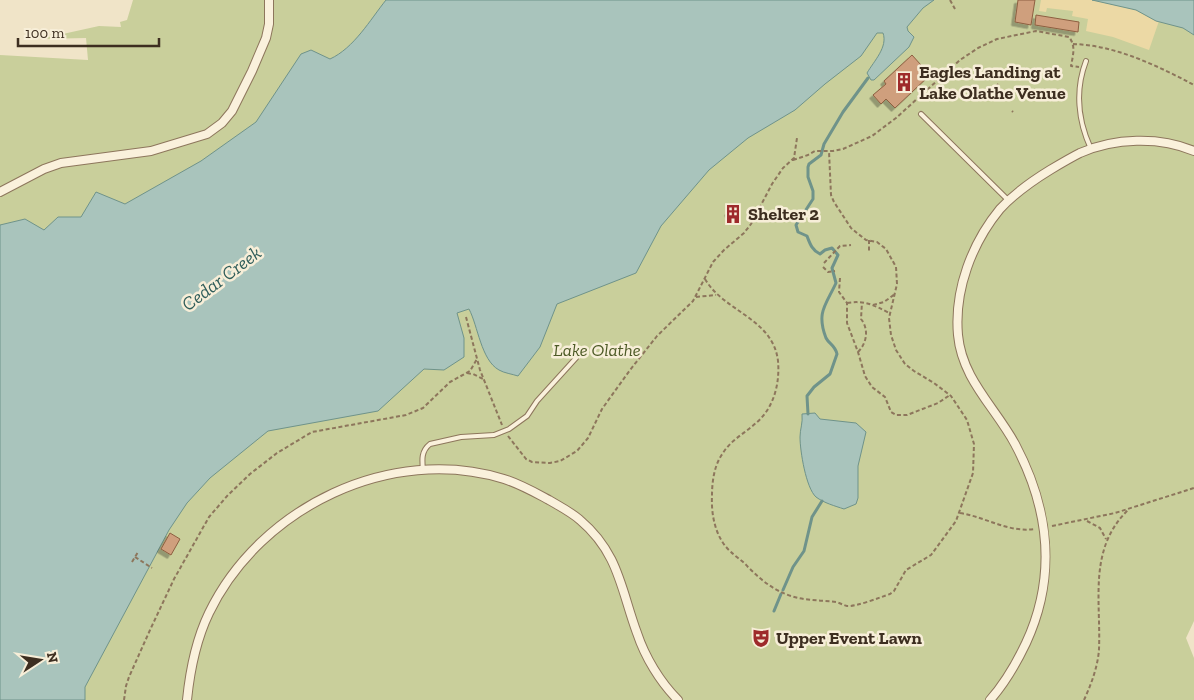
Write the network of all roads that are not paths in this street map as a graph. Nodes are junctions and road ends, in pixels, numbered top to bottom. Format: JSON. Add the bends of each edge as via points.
{"nodes":[{"id":1,"x":269,"y":0,"type":"edge"},
{"id":2,"x":1086,"y":61,"type":"dead end"},
{"id":3,"x":921,"y":114,"type":"dead end"},
{"id":4,"x":1091,"y":149,"type":"junction"},
{"id":5,"x":1194,"y":151,"type":"edge"},
{"id":6,"x":0,"y":192,"type":"edge"},
{"id":7,"x":1009,"y":200,"type":"junction"},
{"id":8,"x":576,"y":358,"type":"dead end"},
{"id":9,"x":423,"y":470,"type":"junction"},
{"id":10,"x":188,"y":700,"type":"edge"},
{"id":11,"x":678,"y":700,"type":"edge"},
{"id":12,"x":990,"y":700,"type":"edge"}],
"edges":[{"from":1,"to":6,"type":"street","via":[[266,38],[252,70],[232,111],[207,134],[152,151],[61,163]]},
{"from":2,"to":4,"type":"lane","via":[[1079,91],[1079,108]]},
{"from":3,"to":7,"type":"lane"},
{"from":4,"to":5,"type":"street","via":[[1146,140]]},
{"from":4,"to":7,"type":"street","via":[[1040,176]]},
{"from":7,"to":12,"type":"street","via":[[987,228],[965,273],[957,314],[958,336],[971,378],[1001,420],[1036,494],[1046,557],[1041,597],[1032,631],[1014,667]]},
{"from":8,"to":9,"type":"lane","via":[[527,416],[501,434],[461,437],[430,444],[423,452]]},
{"from":9,"to":10,"type":"street","via":[[377,477],[327,495],[292,516],[258,545],[226,584],[209,613],[193,660]]},
{"from":9,"to":11,"type":"street","via":[[470,471],[504,479],[540,495],[581,521],[617,569],[645,653]]}]}
